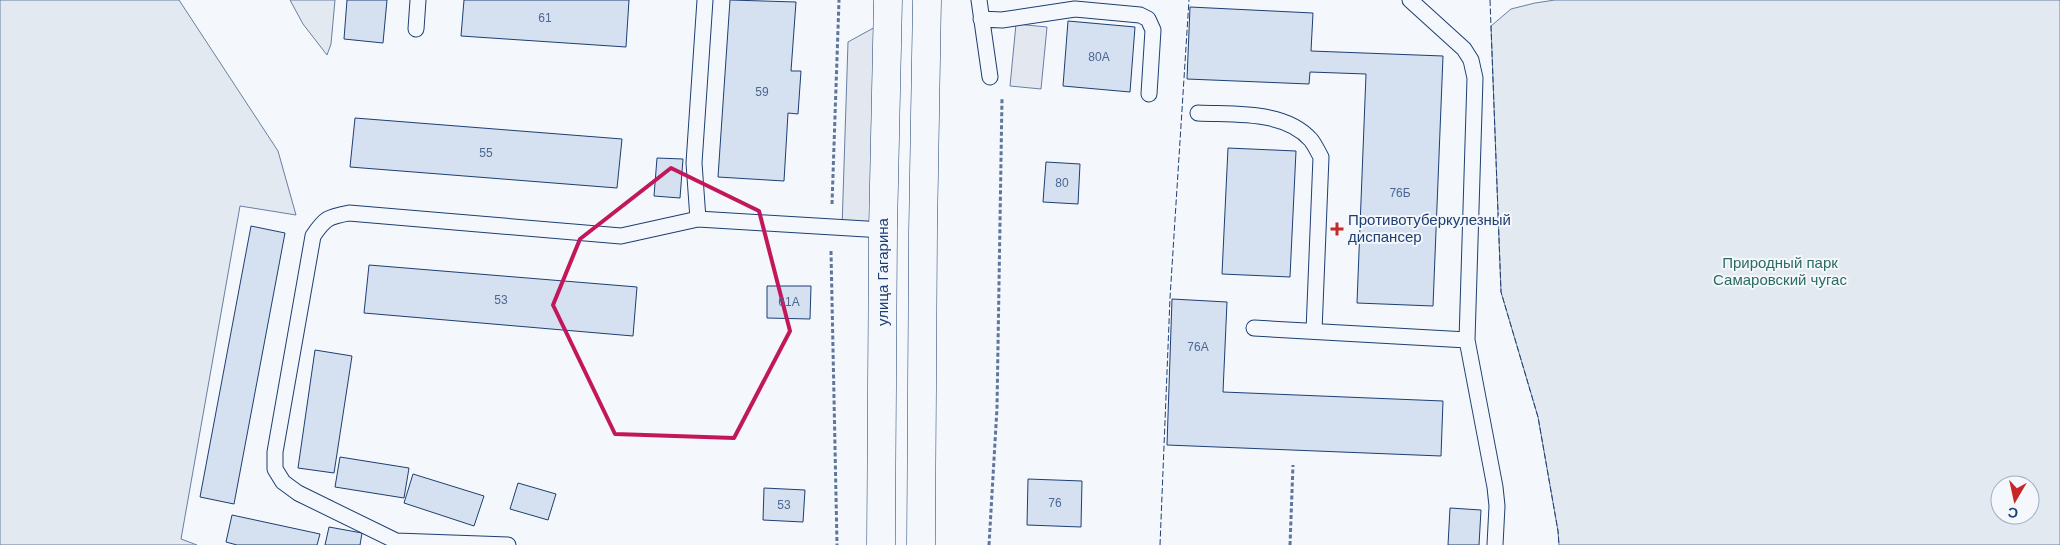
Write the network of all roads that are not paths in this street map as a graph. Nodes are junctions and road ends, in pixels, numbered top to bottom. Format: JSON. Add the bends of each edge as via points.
{"nodes":[{"id":1,"x":418,"y":0,"type":"edge"},
{"id":2,"x":705,"y":0,"type":"edge"},
{"id":3,"x":888,"y":0,"type":"edge"},
{"id":4,"x":927,"y":0,"type":"edge"},
{"id":5,"x":979,"y":0,"type":"edge"},
{"id":6,"x":1410,"y":0,"type":"edge"},
{"id":7,"x":981,"y":18,"type":"junction"},
{"id":8,"x":416,"y":29,"type":"dead end"},
{"id":9,"x":990,"y":77,"type":"dead end"},
{"id":10,"x":1148,"y":94,"type":"dead end"},
{"id":11,"x":1198,"y":113,"type":"dead end"},
{"id":12,"x":698,"y":219,"type":"junction"},
{"id":13,"x":883,"y":230,"type":"junction"},
{"id":14,"x":923,"y":232,"type":"junction"},
{"id":15,"x":1254,"y":328,"type":"dead end"},
{"id":16,"x":1314,"y":331,"type":"junction"},
{"id":17,"x":1467,"y":340,"type":"junction"},
{"id":18,"x":395,"y":543,"type":"edge"},
{"id":19,"x":508,"y":545,"type":"edge"},
{"id":20,"x":881,"y":545,"type":"edge"},
{"id":21,"x":921,"y":545,"type":"edge"},
{"id":22,"x":1495,"y":545,"type":"edge"}],
"edges":[{"from":1,"to":8,"type":"lane"},
{"from":2,"to":12,"type":"lane","via":[[694,163]]},
{"from":3,"to":13,"type":"main road","name":"улица Гагарина"},
{"from":4,"to":14,"type":"main road"},
{"from":5,"to":7,"type":"lane"},
{"from":6,"to":17,"type":"lane","via":[[1464,48],[1476,78]]},
{"from":7,"to":9,"type":"lane"},
{"from":7,"to":10,"type":"lane","via":[[1002,20],[1075,9],[1140,15],[1148,19],[1153,30]]},
{"from":11,"to":16,"type":"lane","via":[[1277,118],[1295,126],[1312,141],[1321,157]]},
{"from":12,"to":13,"type":"lane"},
{"from":12,"to":18,"type":"lane","via":[[621,236],[349,213],[323,221],[313,236],[275,452],[275,469],[283,482],[298,493]]},
{"from":13,"to":14,"type":"main road"},
{"from":13,"to":20,"type":"main road","name":"улица Гагарина"},
{"from":14,"to":21,"type":"main road"},
{"from":15,"to":16,"type":"lane"},
{"from":16,"to":17,"type":"lane"},
{"from":17,"to":22,"type":"lane","via":[[1495,486]]},
{"from":18,"to":19,"type":"lane"}]}
